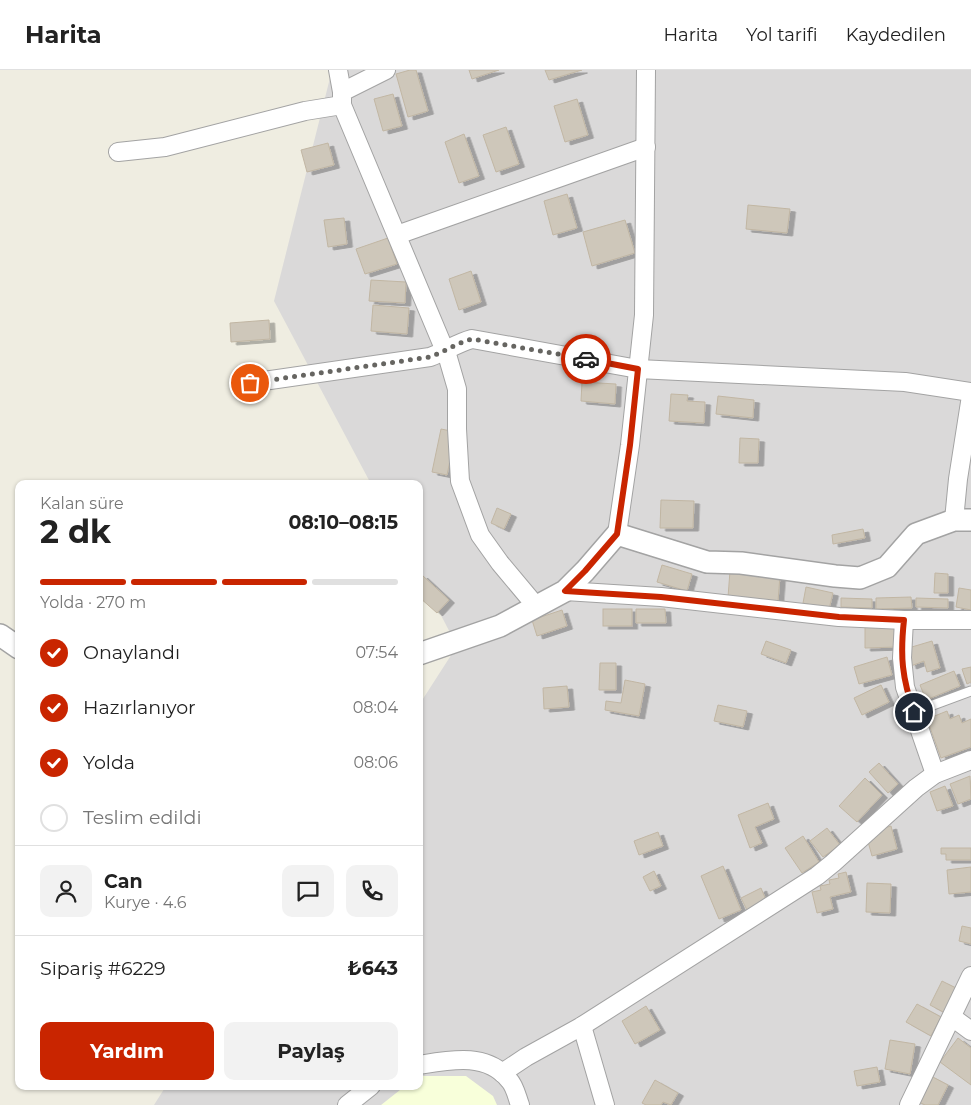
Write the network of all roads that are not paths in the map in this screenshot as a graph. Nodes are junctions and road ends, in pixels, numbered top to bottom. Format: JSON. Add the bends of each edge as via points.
{"nodes":[{"id":1,"x":338,"y":70,"type":"edge"},
{"id":2,"x":386,"y":70,"type":"edge"},
{"id":3,"x":646,"y":70,"type":"edge"},
{"id":4,"x":342,"y":98,"type":"junction"},
{"id":5,"x":646,"y":147,"type":"junction"},
{"id":6,"x":118,"y":152,"type":"dead end"},
{"id":7,"x":397,"y":235,"type":"junction"},
{"id":8,"x":445,"y":351,"type":"junction"},
{"id":9,"x":638,"y":369,"type":"junction"},
{"id":10,"x":250,"y":383,"type":"dead end"},
{"id":11,"x":971,"y":394,"type":"edge"},
{"id":12,"x":963,"y":520,"type":"edge"},
{"id":13,"x":617,"y":534,"type":"junction"},
{"id":14,"x":565,"y":591,"type":"junction"},
{"id":15,"x":536,"y":606,"type":"junction"},
{"id":16,"x":904,"y":620,"type":"junction"},
{"id":17,"x":971,"y":620,"type":"edge"},
{"id":18,"x":0,"y":635,"type":"edge"},
{"id":19,"x":15,"y":645,"type":"edge"},
{"id":20,"x":423,"y":653,"type":"edge"},
{"id":21,"x":971,"y":690,"type":"edge"},
{"id":22,"x":914,"y":712,"type":"junction"},
{"id":23,"x":971,"y":760,"type":"edge"},
{"id":24,"x":935,"y":774,"type":"junction"},
{"id":25,"x":971,"y":976,"type":"edge"},
{"id":26,"x":952,"y":1017,"type":"junction"},
{"id":27,"x":582,"y":1026,"type":"junction"},
{"id":28,"x":971,"y":1031,"type":"edge"},
{"id":29,"x":423,"y":1065,"type":"edge"},
{"id":30,"x":502,"y":1073,"type":"junction"},
{"id":31,"x":364,"y":1090,"type":"edge"},
{"id":32,"x":347,"y":1105,"type":"edge"},
{"id":33,"x":520,"y":1105,"type":"edge"},
{"id":34,"x":605,"y":1105,"type":"edge"},
{"id":35,"x":908,"y":1105,"type":"edge"}],
"edges":[{"from":1,"to":4,"type":"street"},
{"from":2,"to":4,"type":"street"},
{"from":3,"to":5,"type":"street"},
{"from":4,"to":6,"type":"street","via":[[305,111],[166,147]]},
{"from":4,"to":7,"type":"street"},
{"from":5,"to":7,"type":"street"},
{"from":5,"to":9,"type":"street","via":[[644,315]]},
{"from":7,"to":8,"type":"street"},
{"from":8,"to":9,"type":"street","via":[[472,339]]},
{"from":8,"to":10,"type":"street","via":[[430,357]]},
{"from":8,"to":15,"type":"street","via":[[458,389],[456,429],[460,482],[480,535]]},
{"from":9,"to":11,"type":"street","via":[[905,382]]},
{"from":9,"to":13,"type":"street"},
{"from":11,"to":12,"type":"street","via":[[958,479]]},
{"from":12,"to":13,"type":"street","via":[[916,534],[887,567],[860,578],[741,563],[707,562]]},
{"from":13,"to":14,"type":"street"},
{"from":14,"to":15,"type":"street"},
{"from":14,"to":16,"type":"street","via":[[661,597],[839,617]]},
{"from":15,"to":20,"type":"street","via":[[500,626]]},
{"from":16,"to":17,"type":"street"},
{"from":16,"to":22,"type":"street","via":[[903,672]]},
{"from":18,"to":19,"type":"street"},
{"from":21,"to":22,"type":"lane"},
{"from":22,"to":24,"type":"street"},
{"from":23,"to":24,"type":"street"},
{"from":24,"to":27,"type":"street","via":[[817,876]]},
{"from":25,"to":26,"type":"street"},
{"from":26,"to":28,"type":"street"},
{"from":26,"to":35,"type":"street"},
{"from":27,"to":30,"type":"street"},
{"from":27,"to":34,"type":"street"},
{"from":29,"to":30,"type":"street","via":[[475,1059]]},
{"from":30,"to":33,"type":"street","via":[[511,1081]]},
{"from":31,"to":32,"type":"street"}]}
